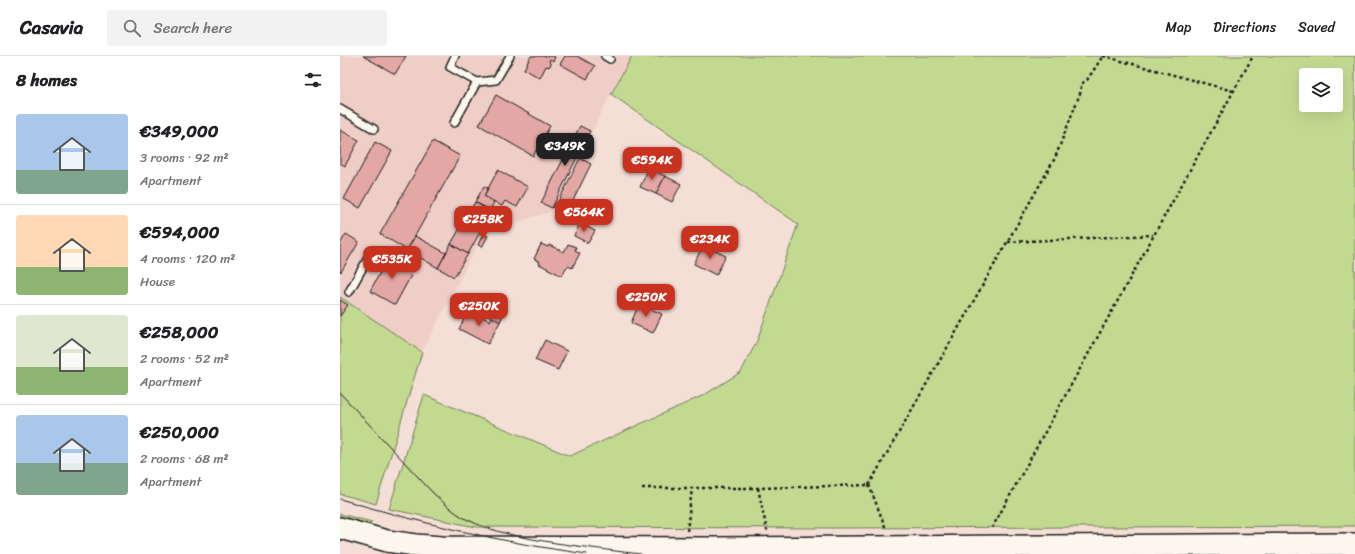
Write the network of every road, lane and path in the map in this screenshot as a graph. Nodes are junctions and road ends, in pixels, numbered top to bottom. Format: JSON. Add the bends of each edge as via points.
{"nodes":[{"id":1,"x":455,"y":56,"type":"edge"},
{"id":2,"x":510,"y":56,"type":"edge"},
{"id":3,"x":1103,"y":56,"type":"edge"},
{"id":4,"x":1252,"y":56,"type":"edge"},
{"id":5,"x":477,"y":82,"type":"junction"},
{"id":6,"x":1233,"y":91,"type":"junction"},
{"id":7,"x":340,"y":109,"type":"edge"},
{"id":8,"x":454,"y":123,"type":"dead end"},
{"id":9,"x":374,"y":129,"type":"dead end"},
{"id":10,"x":1153,"y":235,"type":"junction"},
{"id":11,"x":1008,"y":242,"type":"junction"},
{"id":12,"x":372,"y":251,"type":"dead end"},
{"id":13,"x":349,"y":292,"type":"dead end"},
{"id":14,"x":869,"y":484,"type":"junction"},
{"id":15,"x":642,"y":488,"type":"dead end"},
{"id":16,"x":692,"y":488,"type":"junction"},
{"id":17,"x":758,"y":488,"type":"junction"},
{"id":18,"x":999,"y":514,"type":"dead end"},
{"id":19,"x":340,"y":528,"type":"edge"},
{"id":20,"x":887,"y":530,"type":"dead end"},
{"id":21,"x":687,"y":531,"type":"dead end"},
{"id":22,"x":767,"y":531,"type":"dead end"},
{"id":23,"x":1355,"y":544,"type":"edge"},
{"id":24,"x":577,"y":551,"type":"edge"}],
"edges":[{"from":1,"to":5,"type":"lane","via":[[450,67]]},
{"from":2,"to":5,"type":"lane","via":[[496,80]]},
{"from":3,"to":6,"type":"path"},
{"from":3,"to":11,"type":"path","via":[[1087,80],[1081,84],[1081,91],[1055,158]]},
{"from":4,"to":6,"type":"path"},
{"from":5,"to":8,"type":"lane"},
{"from":6,"to":10,"type":"path"},
{"from":7,"to":9,"type":"lane"},
{"from":10,"to":11,"type":"path"},
{"from":10,"to":18,"type":"path"},
{"from":11,"to":14,"type":"path"},
{"from":12,"to":13,"type":"lane"},
{"from":14,"to":17,"type":"path"},
{"from":14,"to":20,"type":"path"},
{"from":15,"to":16,"type":"path"},
{"from":16,"to":17,"type":"path"},
{"from":16,"to":21,"type":"path"},
{"from":17,"to":22,"type":"path"},
{"from":19,"to":24,"type":"main road","via":[[387,541],[416,545]]},
{"from":23,"to":24,"type":"main road"}]}
